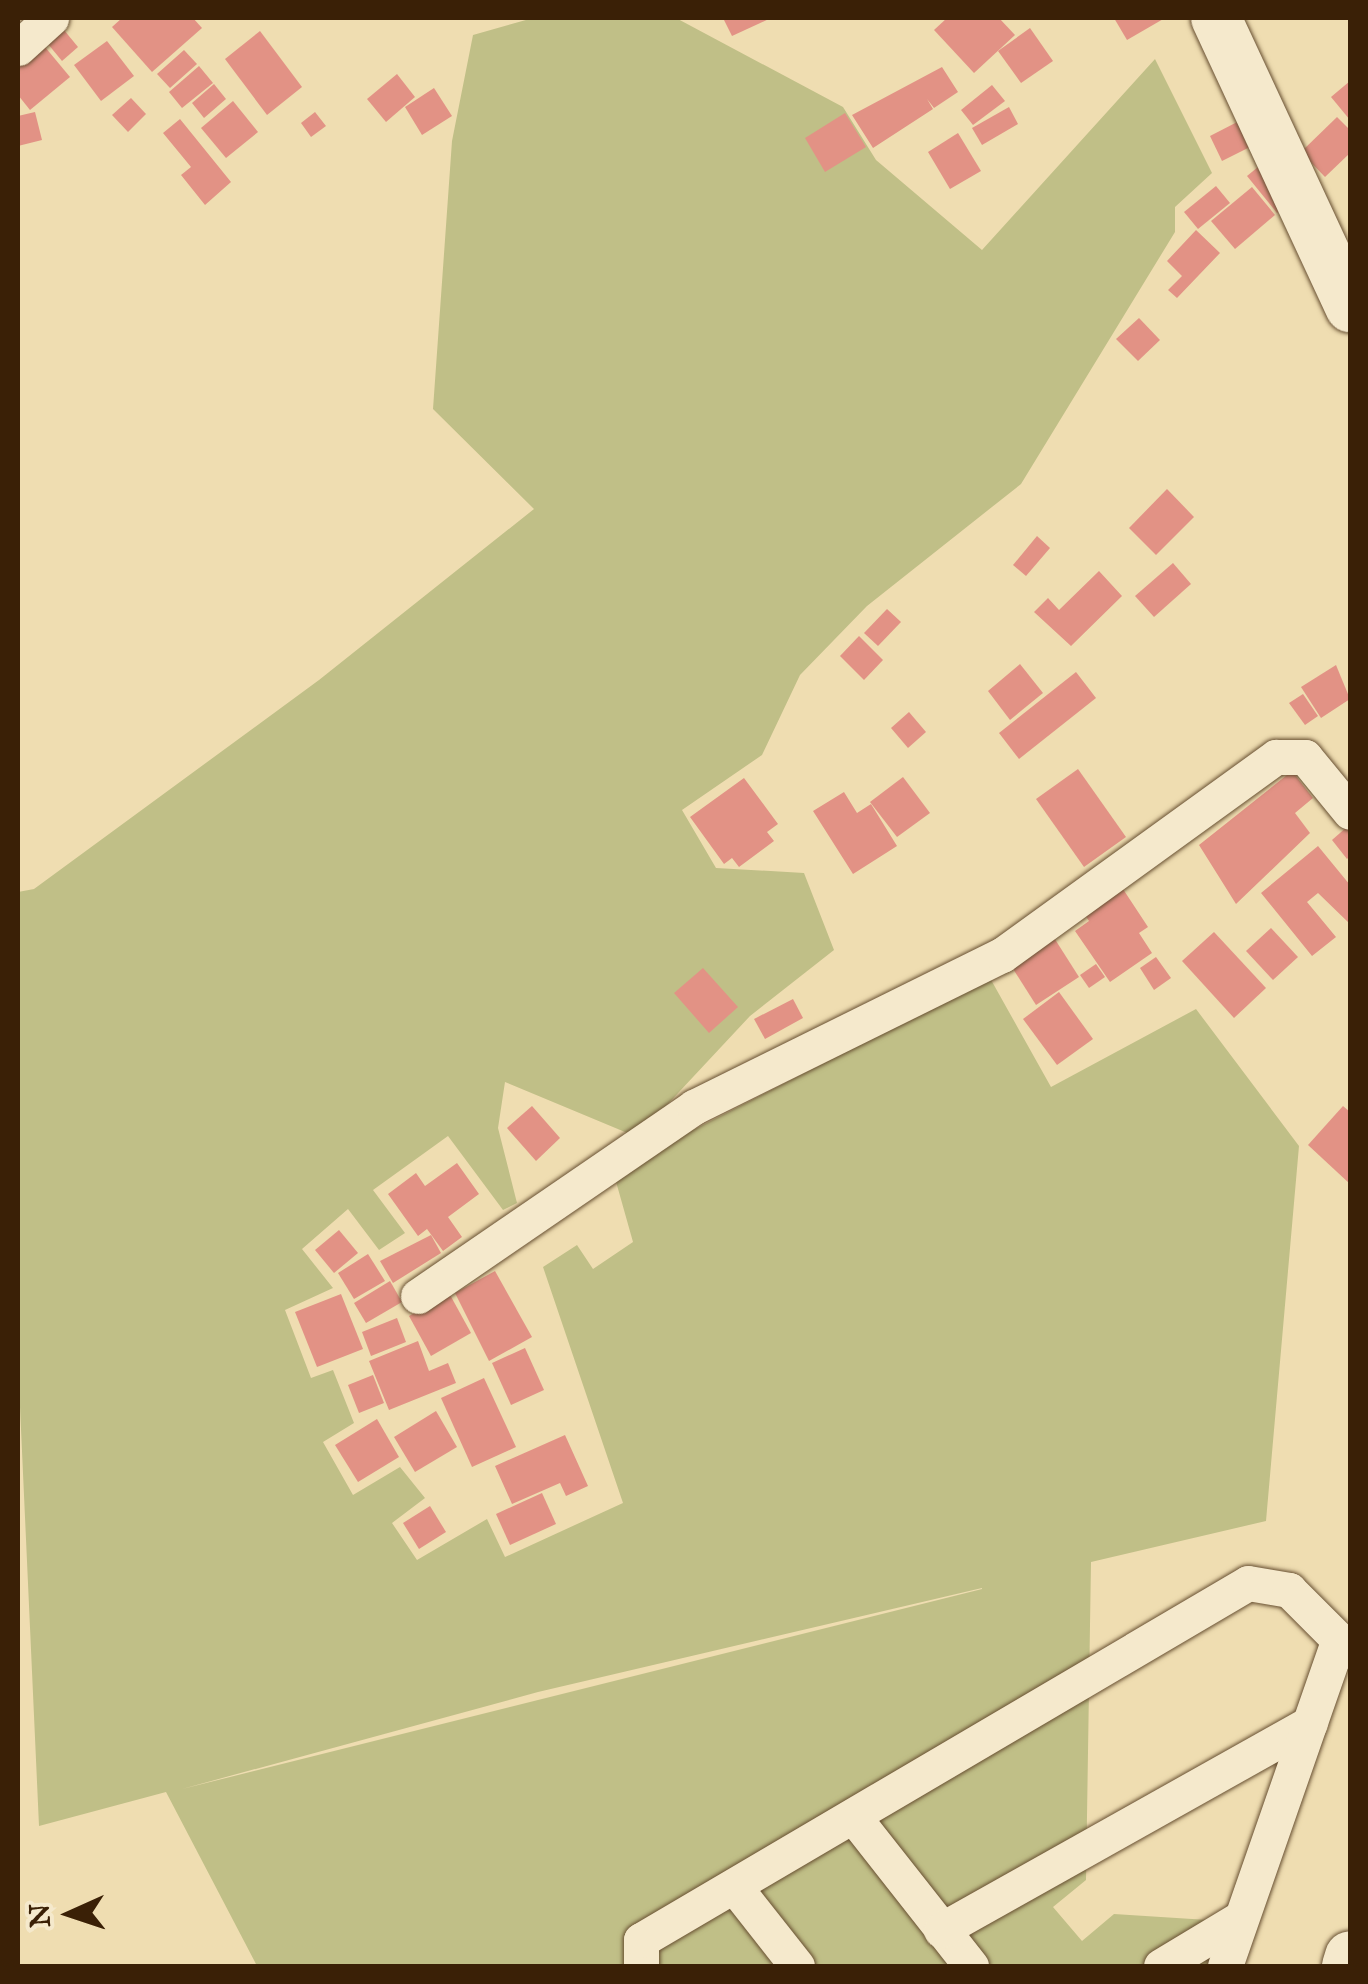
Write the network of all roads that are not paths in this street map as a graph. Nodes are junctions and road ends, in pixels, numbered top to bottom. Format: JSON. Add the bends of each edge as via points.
{"nodes":[{"id":1,"x":50,"y":18,"type":"edge"},
{"id":2,"x":1216,"y":18,"type":"edge"},
{"id":3,"x":18,"y":48,"type":"edge"},
{"id":4,"x":1350,"y":306,"type":"edge"},
{"id":5,"x":1350,"y":812,"type":"edge"},
{"id":6,"x":418,"y":1296,"type":"dead end"},
{"id":7,"x":1344,"y":1645,"type":"edge"},
{"id":8,"x":1310,"y":1724,"type":"junction"},
{"id":9,"x":853,"y":1816,"type":"junction"},
{"id":10,"x":734,"y":1886,"type":"junction"},
{"id":11,"x":1242,"y":1918,"type":"junction"},
{"id":12,"x":942,"y":1930,"type":"junction"},
{"id":13,"x":1350,"y":1956,"type":"edge"},
{"id":14,"x":641,"y":1966,"type":"edge"},
{"id":15,"x":797,"y":1966,"type":"edge"},
{"id":16,"x":971,"y":1966,"type":"edge"},
{"id":17,"x":1161,"y":1966,"type":"edge"},
{"id":18,"x":1225,"y":1966,"type":"edge"},
{"id":19,"x":1346,"y":1966,"type":"edge"}],
"edges":[{"from":1,"to":3,"type":"street"},
{"from":2,"to":4,"type":"street"},
{"from":5,"to":6,"type":"street","via":[[1305,757],[1276,757],[974,972],[694,1107],[566,1186]]},
{"from":7,"to":8,"type":"street"},
{"from":7,"to":9,"type":"street","via":[[1289,1590],[1248,1583]]},
{"from":8,"to":11,"type":"street"},
{"from":8,"to":12,"type":"street"},
{"from":9,"to":10,"type":"street"},
{"from":9,"to":12,"type":"street"},
{"from":10,"to":14,"type":"street","via":[[642,1940]]},
{"from":10,"to":15,"type":"street"},
{"from":11,"to":17,"type":"street"},
{"from":11,"to":18,"type":"street"},
{"from":12,"to":16,"type":"street"},
{"from":13,"to":19,"type":"street"}]}
